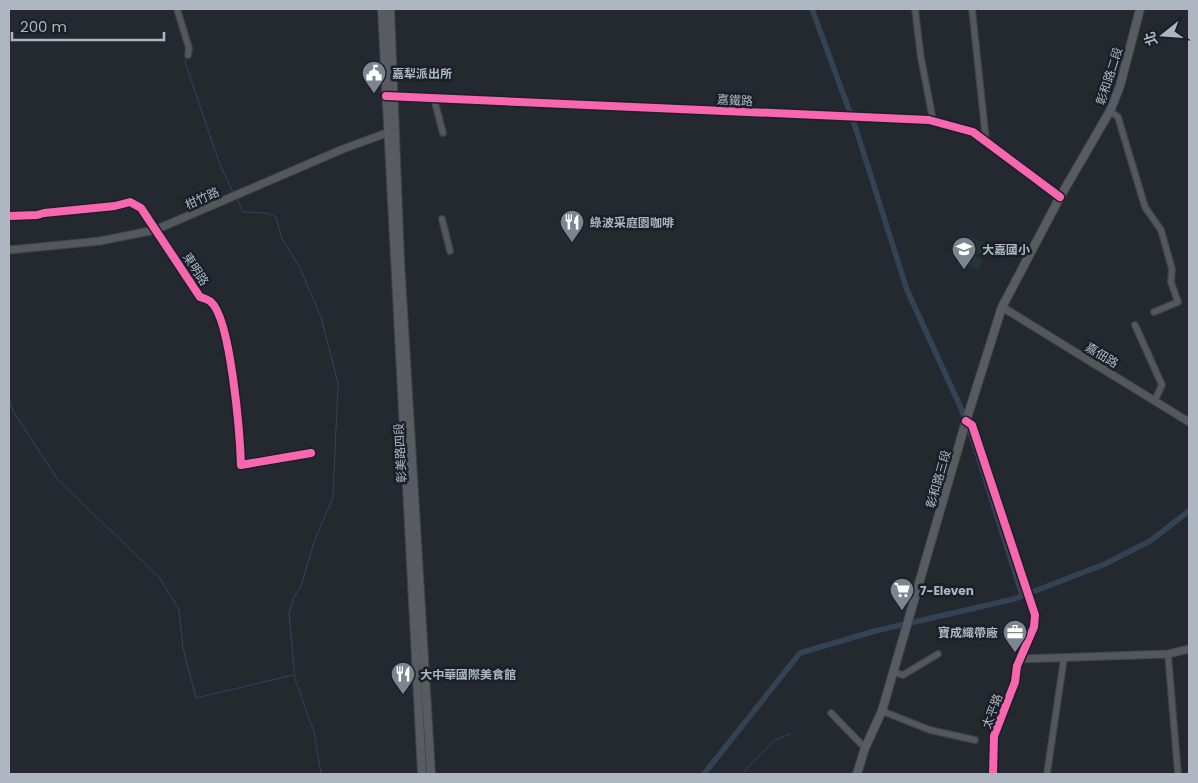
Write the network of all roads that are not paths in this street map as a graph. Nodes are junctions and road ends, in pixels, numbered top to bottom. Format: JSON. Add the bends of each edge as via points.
{"nodes":[{"id":1,"x":177,"y":9,"type":"edge"},
{"id":2,"x":382,"y":9,"type":"edge"},
{"id":3,"x":390,"y":9,"type":"edge"},
{"id":4,"x":915,"y":9,"type":"edge"},
{"id":5,"x":972,"y":9,"type":"edge"},
{"id":6,"x":1140,"y":9,"type":"edge"},
{"id":7,"x":188,"y":55,"type":"dead end"},
{"id":8,"x":390,"y":96,"type":"junction"},
{"id":9,"x":434,"y":99,"type":"junction"},
{"id":10,"x":1110,"y":111,"type":"junction"},
{"id":11,"x":933,"y":120,"type":"junction"},
{"id":12,"x":391,"y":131,"type":"junction"},
{"id":13,"x":443,"y":133,"type":"dead end"},
{"id":14,"x":986,"y":140,"type":"junction"},
{"id":15,"x":1060,"y":197,"type":"junction"},
{"id":16,"x":9,"y":216,"type":"edge"},
{"id":17,"x":442,"y":219,"type":"dead end"},
{"id":18,"x":155,"y":230,"type":"junction"},
{"id":19,"x":9,"y":250,"type":"edge"},
{"id":20,"x":450,"y":251,"type":"dead end"},
{"id":21,"x":1002,"y":307,"type":"junction"},
{"id":22,"x":1154,"y":312,"type":"dead end"},
{"id":23,"x":1136,"y":325,"type":"dead end"},
{"id":24,"x":1155,"y":400,"type":"junction"},
{"id":25,"x":1189,"y":422,"type":"edge"},
{"id":26,"x":965,"y":425,"type":"junction"},
{"id":27,"x":311,"y":454,"type":"dead end"},
{"id":28,"x":1189,"y":649,"type":"edge"},
{"id":29,"x":938,"y":654,"type":"dead end"},
{"id":30,"x":1168,"y":654,"type":"junction"},
{"id":31,"x":1064,"y":658,"type":"junction"},
{"id":32,"x":1022,"y":659,"type":"junction"},
{"id":33,"x":893,"y":672,"type":"junction"},
{"id":34,"x":882,"y":711,"type":"junction"},
{"id":35,"x":831,"y":713,"type":"dead end"},
{"id":36,"x":975,"y":740,"type":"dead end"},
{"id":37,"x":865,"y":748,"type":"junction"},
{"id":38,"x":422,"y":774,"type":"edge"},
{"id":39,"x":431,"y":774,"type":"edge"},
{"id":40,"x":857,"y":774,"type":"edge"},
{"id":41,"x":993,"y":774,"type":"edge"},
{"id":42,"x":1047,"y":774,"type":"edge"},
{"id":43,"x":1178,"y":774,"type":"edge"}],
"edges":[{"from":1,"to":7,"type":"street","via":[[189,48]]},
{"from":2,"to":8,"type":"main road"},
{"from":3,"to":8,"type":"main road"},
{"from":4,"to":11,"type":"street"},
{"from":5,"to":14,"type":"street"},
{"from":6,"to":10,"type":"main road","name":"彰和路二段","via":[[1120,86]]},
{"from":8,"to":9,"type":"street","name":"嘉鐵路"},
{"from":8,"to":12,"type":"main road"},
{"from":9,"to":11,"type":"street","name":"嘉鐵路"},
{"from":9,"to":13,"type":"street"},
{"from":10,"to":15,"type":"main road","name":"彰和路二段"},
{"from":10,"to":22,"type":"street","via":[[1118,117],[1145,207],[1161,230],[1172,269],[1171,282],[1178,302]]},
{"from":11,"to":14,"type":"street","name":"嘉鐵路","via":[[973,132]]},
{"from":12,"to":18,"type":"street","name":"柑竹路"},
{"from":12,"to":38,"type":"main road","name":"彰美路四段"},
{"from":12,"to":39,"type":"main road","name":"彰美路四段"},
{"from":14,"to":15,"type":"street","name":"嘉鐵路"},
{"from":15,"to":21,"type":"main road","name":"彰和路三段"},
{"from":16,"to":18,"type":"street","name":"東明路","via":[[37,216],[130,202],[146,213]]},
{"from":17,"to":20,"type":"street"},
{"from":18,"to":19,"type":"street","name":"柑竹路","via":[[100,241]]},
{"from":18,"to":27,"type":"street","name":"東明路","via":[[200,297],[212,302],[216,312],[228,348],[237,405],[241,465]]},
{"from":21,"to":24,"type":"street","name":"嘉佃路"},
{"from":21,"to":26,"type":"main road","name":"彰和路三段"},
{"from":23,"to":24,"type":"street","via":[[1162,385]]},
{"from":24,"to":25,"type":"street","name":"嘉佃路"},
{"from":26,"to":32,"type":"street","via":[[972,425],[1035,616]]},
{"from":26,"to":33,"type":"main road","name":"彰和路三段"},
{"from":28,"to":30,"type":"street"},
{"from":29,"to":33,"type":"street","via":[[903,675]]},
{"from":30,"to":31,"type":"street"},
{"from":30,"to":43,"type":"street"},
{"from":31,"to":32,"type":"street"},
{"from":31,"to":42,"type":"street"},
{"from":32,"to":41,"type":"street","name":"太平路","via":[[994,736]]},
{"from":33,"to":34,"type":"main road","name":"彰和路三段"},
{"from":34,"to":36,"type":"street","via":[[930,730]]},
{"from":34,"to":37,"type":"main road","name":"彰和路三段"},
{"from":35,"to":37,"type":"street"},
{"from":37,"to":40,"type":"main road","name":"彰和路三段"}]}
